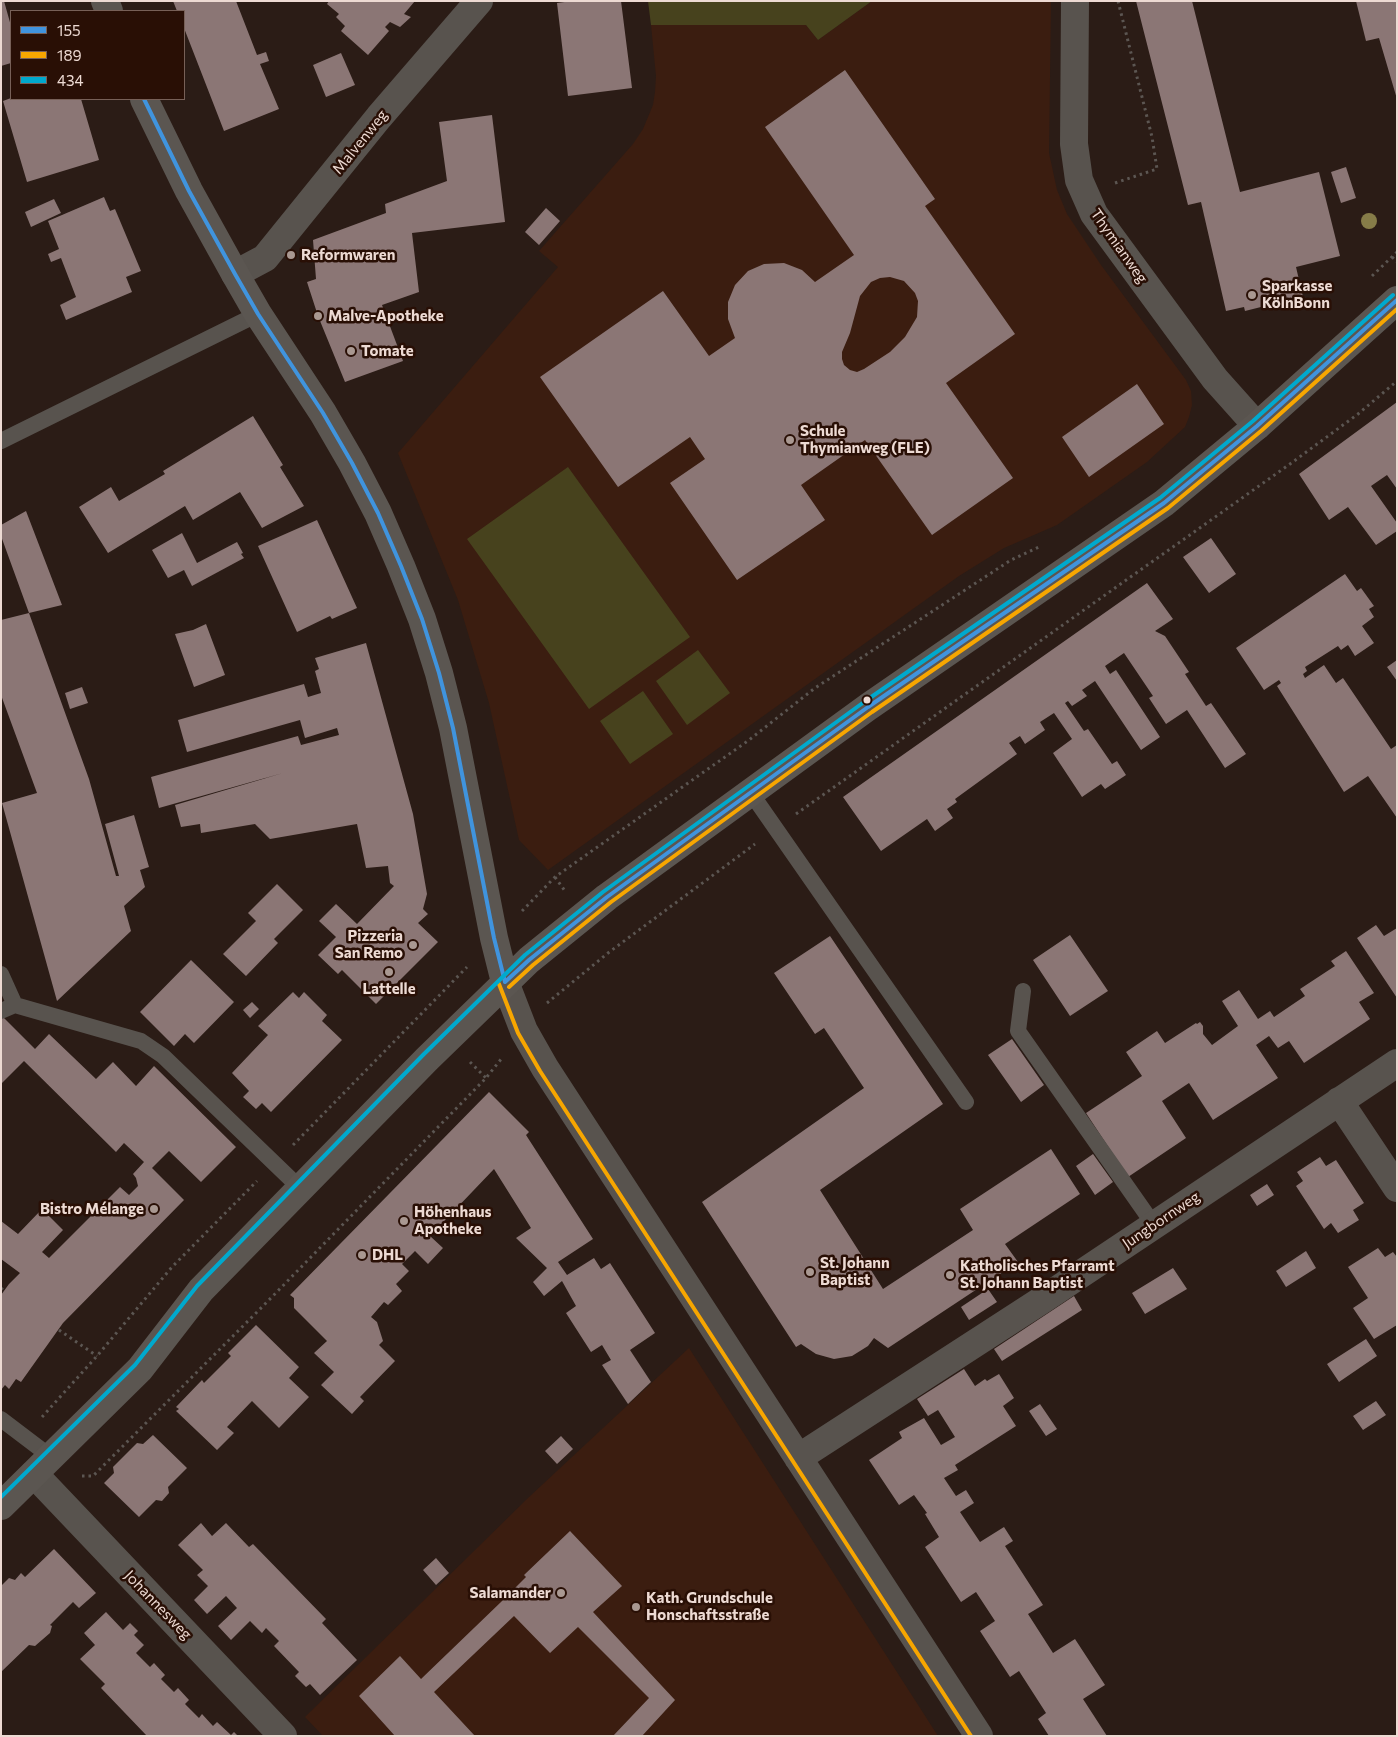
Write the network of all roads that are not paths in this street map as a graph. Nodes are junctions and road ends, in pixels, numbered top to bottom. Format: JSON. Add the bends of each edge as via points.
{"nodes":[{"id":1,"x":479,"y":1,"type":"edge"},
{"id":2,"x":1075,"y":1,"type":"edge"},
{"id":3,"x":144,"y":100,"type":"edge"},
{"id":4,"x":235,"y":274,"type":"junction"},
{"id":5,"x":1397,"y":300,"type":"edge"},
{"id":6,"x":258,"y":314,"type":"junction"},
{"id":7,"x":1257,"y":426,"type":"junction"},
{"id":8,"x":1,"y":441,"type":"edge"},
{"id":9,"x":751,"y":793,"type":"junction"},
{"id":10,"x":1,"y":974,"type":"edge"},
{"id":11,"x":505,"y":982,"type":"junction"},
{"id":12,"x":1023,"y":991,"type":"dead end"},
{"id":13,"x":8,"y":1008,"type":"edge"},
{"id":14,"x":1397,"y":1063,"type":"edge"},
{"id":15,"x":1339,"y":1101,"type":"junction"},
{"id":16,"x":966,"y":1102,"type":"dead end"},
{"id":17,"x":300,"y":1188,"type":"junction"},
{"id":18,"x":1397,"y":1188,"type":"edge"},
{"id":19,"x":1154,"y":1225,"type":"junction"},
{"id":20,"x":1,"y":1419,"type":"edge"},
{"id":21,"x":798,"y":1458,"type":"junction"},
{"id":22,"x":43,"y":1466,"type":"junction"},
{"id":23,"x":1,"y":1506,"type":"edge"},
{"id":24,"x":283,"y":1736,"type":"edge"},
{"id":25,"x":979,"y":1736,"type":"edge"}],
"edges":[{"from":1,"to":4,"type":"street","name":"Malvenweg","via":[[265,258]]},
{"from":2,"to":7,"type":"street","name":"Thymianweg","via":[[1074,144],[1079,180],[1094,214],[1215,379]]},
{"from":3,"to":4,"type":"street","via":[[189,191]]},
{"from":4,"to":6,"type":"street"},
{"from":5,"to":7,"type":"street"},
{"from":6,"to":8,"type":"lane"},
{"from":6,"to":11,"type":"street","via":[[352,463],[389,539],[422,619],[453,728]]},
{"from":7,"to":9,"type":"street","via":[[1164,503]]},
{"from":9,"to":11,"type":"street","via":[[607,897]]},
{"from":9,"to":16,"type":"lane"},
{"from":10,"to":13,"type":"lane"},
{"from":11,"to":17,"type":"street"},
{"from":11,"to":21,"type":"street","via":[[524,1031],[550,1076]]},
{"from":12,"to":19,"type":"lane","via":[[1018,1031]]},
{"from":13,"to":17,"type":"lane","via":[[141,1041],[163,1056]]},
{"from":14,"to":15,"type":"street","name":"Jungbornweg"},
{"from":15,"to":18,"type":"street"},
{"from":15,"to":19,"type":"street","name":"Jungbornweg"},
{"from":17,"to":22,"type":"street","via":[[200,1290],[140,1369]]},
{"from":19,"to":21,"type":"street","name":"Jungbornweg"},
{"from":20,"to":22,"type":"lane"},
{"from":21,"to":25,"type":"street"},
{"from":22,"to":23,"type":"street"},
{"from":22,"to":24,"type":"street","name":"Johannesweg"}]}
